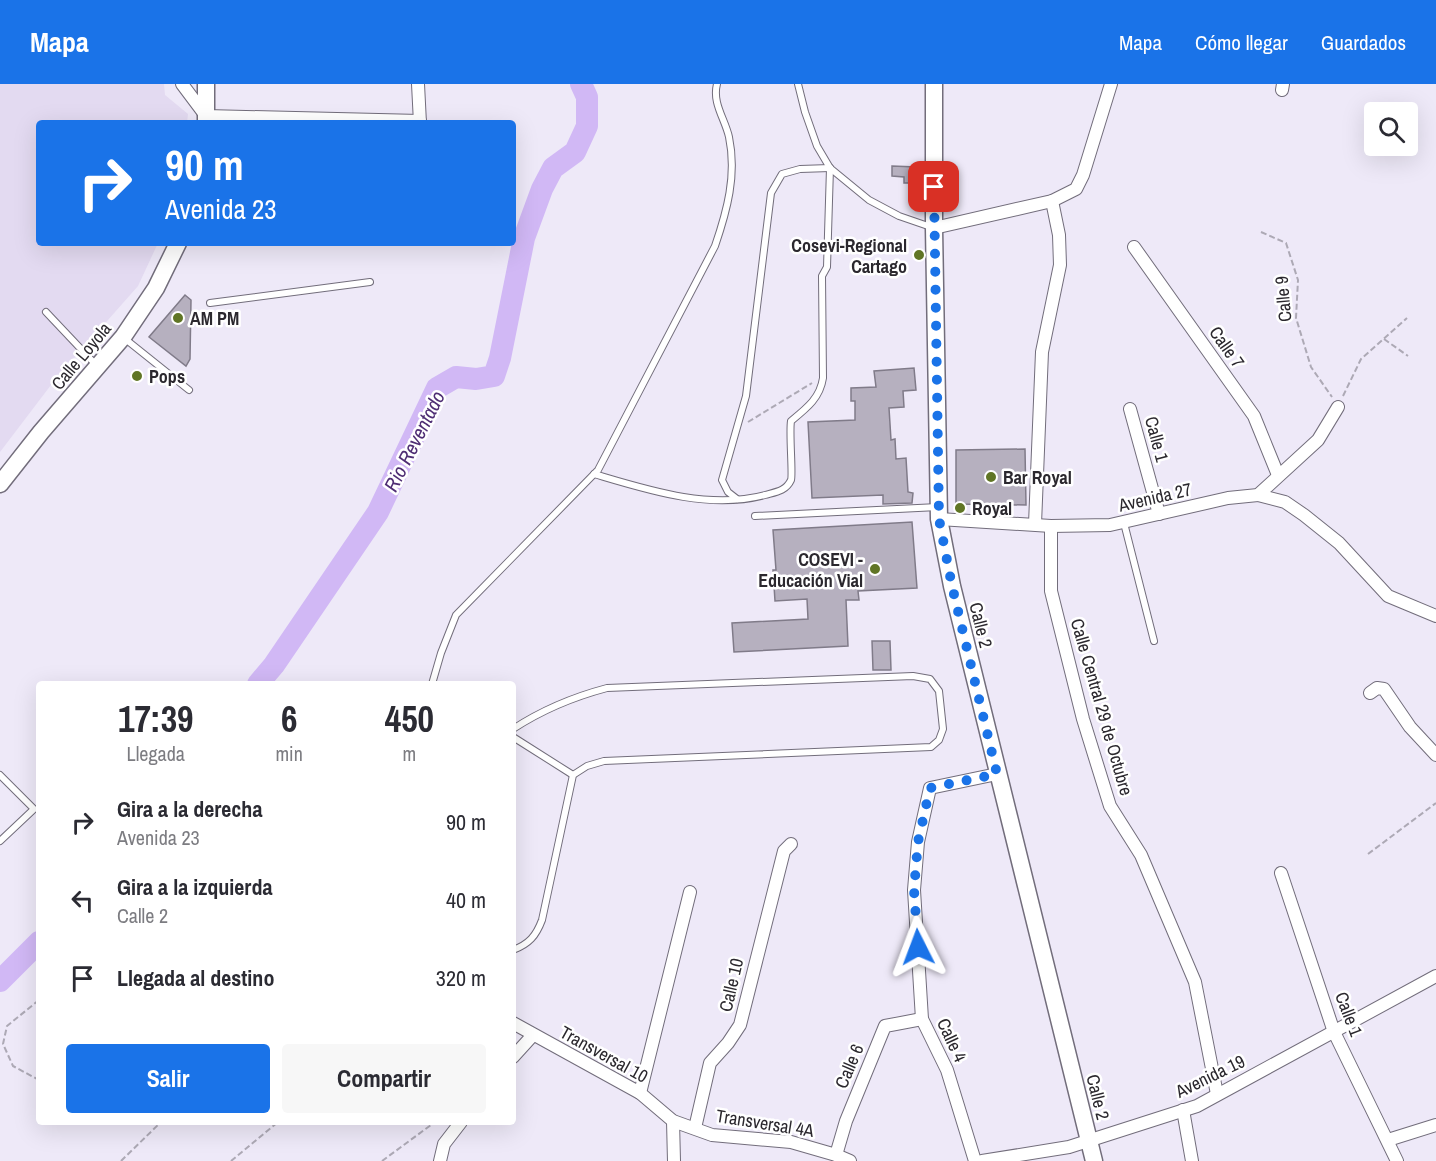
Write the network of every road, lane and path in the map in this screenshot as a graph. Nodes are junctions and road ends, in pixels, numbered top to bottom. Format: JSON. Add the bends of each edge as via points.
{"nodes":[{"id":1,"x":182,"y":84,"type":"edge"},
{"id":2,"x":206,"y":84,"type":"edge"},
{"id":3,"x":418,"y":84,"type":"edge"},
{"id":4,"x":717,"y":84,"type":"edge"},
{"id":5,"x":798,"y":84,"type":"edge"},
{"id":6,"x":934,"y":84,"type":"edge"},
{"id":7,"x":1111,"y":84,"type":"edge"},
{"id":8,"x":206,"y":119,"type":"edge"},
{"id":9,"x":277,"y":120,"type":"edge"},
{"id":10,"x":420,"y":120,"type":"edge"},
{"id":11,"x":830,"y":168,"type":"junction"},
{"id":12,"x":1052,"y":201,"type":"junction"},
{"id":13,"x":934,"y":228,"type":"junction"},
{"id":14,"x":1261,"y":232,"type":"dead end"},
{"id":15,"x":177,"y":246,"type":"edge"},
{"id":16,"x":1134,"y":247,"type":"dead end"},
{"id":17,"x":370,"y":282,"type":"dead end"},
{"id":18,"x":210,"y":303,"type":"dead end"},
{"id":19,"x":46,"y":312,"type":"dead end"},
{"id":20,"x":1407,"y":318,"type":"dead end"},
{"id":21,"x":123,"y":337,"type":"junction"},
{"id":22,"x":1384,"y":339,"type":"junction"},
{"id":23,"x":1408,"y":356,"type":"dead end"},
{"id":24,"x":98,"y":366,"type":"junction"},
{"id":25,"x":823,"y":378,"type":"junction"},
{"id":26,"x":189,"y":390,"type":"dead end"},
{"id":27,"x":1338,"y":407,"type":"junction"},
{"id":28,"x":1130,"y":409,"type":"dead end"},
{"id":29,"x":735,"y":430,"type":"junction"},
{"id":30,"x":594,"y":474,"type":"junction"},
{"id":31,"x":1278,"y":476,"type":"junction"},
{"id":32,"x":2,"y":477,"type":"edge"},
{"id":33,"x":1258,"y":495,"type":"junction"},
{"id":34,"x":738,"y":500,"type":"junction"},
{"id":35,"x":939,"y":513,"type":"junction"},
{"id":36,"x":1159,"y":514,"type":"junction"},
{"id":37,"x":756,"y":516,"type":"dead end"},
{"id":38,"x":1124,"y":523,"type":"junction"},
{"id":39,"x":1035,"y":524,"type":"junction"},
{"id":40,"x":1051,"y":526,"type":"junction"},
{"id":41,"x":1436,"y":616,"type":"edge"},
{"id":42,"x":1154,"y":641,"type":"dead end"},
{"id":43,"x":433,"y":681,"type":"edge"},
{"id":44,"x":1370,"y":693,"type":"dead end"},
{"id":45,"x":516,"y":727,"type":"edge"},
{"id":46,"x":516,"y":739,"type":"edge"},
{"id":47,"x":1436,"y":755,"type":"edge"},
{"id":48,"x":997,"y":774,"type":"junction"},
{"id":49,"x":0,"y":775,"type":"edge"},
{"id":50,"x":573,"y":776,"type":"junction"},
{"id":51,"x":1436,"y":803,"type":"edge"},
{"id":52,"x":0,"y":841,"type":"edge"},
{"id":53,"x":791,"y":844,"type":"dead end"},
{"id":54,"x":1368,"y":854,"type":"dead end"},
{"id":55,"x":1281,"y":873,"type":"dead end"},
{"id":56,"x":690,"y":892,"type":"dead end"},
{"id":57,"x":516,"y":949,"type":"edge"},
{"id":58,"x":1436,"y":976,"type":"edge"},
{"id":59,"x":36,"y":1002,"type":"edge"},
{"id":60,"x":922,"y":1019,"type":"junction"},
{"id":61,"x":516,"y":1025,"type":"edge"},
{"id":62,"x":1334,"y":1032,"type":"junction"},
{"id":63,"x":532,"y":1035,"type":"junction"},
{"id":64,"x":3,"y":1044,"type":"junction"},
{"id":65,"x":0,"y":1051,"type":"edge"},
{"id":66,"x":516,"y":1054,"type":"edge"},
{"id":67,"x":36,"y":1078,"type":"edge"},
{"id":68,"x":640,"y":1093,"type":"junction"},
{"id":69,"x":1217,"y":1094,"type":"junction"},
{"id":70,"x":1183,"y":1110,"type":"junction"},
{"id":71,"x":673,"y":1121,"type":"junction"},
{"id":72,"x":158,"y":1125,"type":"edge"},
{"id":73,"x":274,"y":1125,"type":"edge"},
{"id":74,"x":431,"y":1125,"type":"edge"},
{"id":75,"x":459,"y":1125,"type":"edge"},
{"id":76,"x":1436,"y":1125,"type":"edge"},
{"id":77,"x":695,"y":1128,"type":"junction"},
{"id":78,"x":1088,"y":1139,"type":"junction"},
{"id":79,"x":1388,"y":1140,"type":"junction"},
{"id":80,"x":836,"y":1155,"type":"junction"},
{"id":81,"x":121,"y":1161,"type":"edge"},
{"id":82,"x":231,"y":1161,"type":"edge"},
{"id":83,"x":382,"y":1161,"type":"edge"},
{"id":84,"x":440,"y":1161,"type":"edge"},
{"id":85,"x":674,"y":1161,"type":"edge"},
{"id":86,"x":850,"y":1161,"type":"edge"},
{"id":87,"x":975,"y":1161,"type":"edge"},
{"id":88,"x":982,"y":1161,"type":"edge"},
{"id":89,"x":1094,"y":1161,"type":"edge"},
{"id":90,"x":1192,"y":1161,"type":"edge"},
{"id":91,"x":1397,"y":1161,"type":"edge"}],
"edges":[{"from":1,"to":8,"type":"street"},
{"from":2,"to":8,"type":"street"},
{"from":3,"to":10,"type":"street"},
{"from":4,"to":30,"type":"lane","via":[[715,93],[733,162],[725,217],[715,246]]},
{"from":5,"to":11,"type":"lane","via":[[817,146]]},
{"from":6,"to":13,"type":"street","name":"Calle 2"},
{"from":7,"to":12,"type":"street","via":[[1076,189]]},
{"from":8,"to":9,"type":"street"},
{"from":11,"to":13,"type":"lane","via":[[869,200],[898,216]]},
{"from":11,"to":25,"type":"lane","via":[[827,267],[822,276]]},
{"from":11,"to":29,"type":"lane","via":[[782,174],[771,193],[746,396]]},
{"from":12,"to":13,"type":"street"},
{"from":12,"to":39,"type":"street","via":[[1060,265],[1042,352]]},
{"from":13,"to":35,"type":"street","name":"Calle 2"},
{"from":14,"to":27,"type":"path","name":"Calle 9","via":[[1286,243],[1298,280],[1296,318],[1311,367]]},
{"from":15,"to":21,"type":"street","name":"Calle Loyola","via":[[156,288]]},
{"from":16,"to":31,"type":"street","name":"Calle 7","via":[[1254,416]]},
{"from":17,"to":18,"type":"lane"},
{"from":19,"to":24,"type":"lane"},
{"from":20,"to":22,"type":"path"},
{"from":21,"to":24,"type":"street","name":"Calle Loyola"},
{"from":21,"to":26,"type":"lane"},
{"from":22,"to":23,"type":"path"},
{"from":22,"to":27,"type":"path","via":[[1361,359]]},
{"from":24,"to":32,"type":"street","name":"Calle Loyola"},
{"from":25,"to":29,"type":"path"},
{"from":25,"to":34,"type":"lane","via":[[812,403],[791,421],[791,481],[782,490]]},
{"from":27,"to":31,"type":"street","via":[[1318,440]]},
{"from":28,"to":36,"type":"street","name":"Calle 1"},
{"from":29,"to":34,"type":"lane","via":[[723,480],[728,492]]},
{"from":30,"to":34,"type":"lane","via":[[686,497]]},
{"from":30,"to":43,"type":"lane","via":[[456,615]]},
{"from":31,"to":33,"type":"street"},
{"from":33,"to":36,"type":"street","name":"Avenida 27"},
{"from":33,"to":41,"type":"street","via":[[1285,502],[1304,515],[1339,543],[1388,596]]},
{"from":35,"to":37,"type":"lane"},
{"from":35,"to":39,"type":"street","name":"Avenida 27"},
{"from":35,"to":48,"type":"street","name":"Calle 2","via":[[952,586]]},
{"from":36,"to":38,"type":"street","name":"Avenida 27"},
{"from":38,"to":40,"type":"street","name":"Avenida 27"},
{"from":38,"to":42,"type":"lane"},
{"from":39,"to":40,"type":"street","name":"Avenida 27"},
{"from":40,"to":69,"type":"street","name":"Calle Central 29 de Octubre","via":[[1051,591],[1083,719],[1110,806],[1141,855],[1195,981]]},
{"from":44,"to":47,"type":"street","via":[[1377,688],[1384,690]]},
{"from":45,"to":50,"type":"lane","via":[[543,711],[606,688],[913,676],[930,679],[939,691],[943,729],[931,747],[604,761],[586,766]]},
{"from":46,"to":50,"type":"lane"},
{"from":48,"to":60,"type":"street","name":"Calle 4","via":[[930,788],[918,842],[914,890]]},
{"from":48,"to":78,"type":"street","name":"Calle 2"},
{"from":49,"to":52,"type":"lane","via":[[34,809]]},
{"from":50,"to":57,"type":"lane","via":[[542,920],[537,934]]},
{"from":51,"to":54,"type":"path"},
{"from":53,"to":77,"type":"street","name":"Calle 10","via":[[784,851],[740,1025],[710,1063]]},
{"from":55,"to":62,"type":"street","name":"Calle 1"},
{"from":56,"to":68,"type":"street"},
{"from":58,"to":62,"type":"street","name":"Avenida 19"},
{"from":59,"to":64,"type":"path","via":[[7,1026]]},
{"from":60,"to":80,"type":"street","name":"Calle 6","via":[[885,1026]]},
{"from":60,"to":87,"type":"street","name":"Calle 4","via":[[947,1070]]},
{"from":61,"to":63,"type":"street","name":"Transversal 10"},
{"from":62,"to":69,"type":"street","name":"Avenida 19"},
{"from":62,"to":79,"type":"street","name":"Calle 1"},
{"from":63,"to":66,"type":"street"},
{"from":63,"to":68,"type":"street","name":"Transversal 10"},
{"from":64,"to":65,"type":"path"},
{"from":64,"to":67,"type":"path","via":[[13,1066]]},
{"from":68,"to":71,"type":"street","name":"Transversal 10"},
{"from":69,"to":70,"type":"street","name":"Avenida 19"},
{"from":70,"to":78,"type":"street","name":"Avenida 19"},
{"from":70,"to":90,"type":"street"},
{"from":71,"to":77,"type":"street","name":"Transversal 4A"},
{"from":71,"to":85,"type":"street"},
{"from":72,"to":81,"type":"path"},
{"from":73,"to":82,"type":"path"},
{"from":74,"to":83,"type":"path"},
{"from":75,"to":84,"type":"street","via":[[444,1144]]},
{"from":76,"to":79,"type":"street"},
{"from":77,"to":80,"type":"street","name":"Transversal 4A","via":[[712,1135],[791,1143]]},
{"from":78,"to":88,"type":"street","name":"Avenida 19","via":[[1069,1147]]},
{"from":78,"to":89,"type":"street","name":"Calle 2"},
{"from":79,"to":91,"type":"street","name":"Calle 1"},
{"from":80,"to":86,"type":"street","name":"Transversal 4A"}]}
